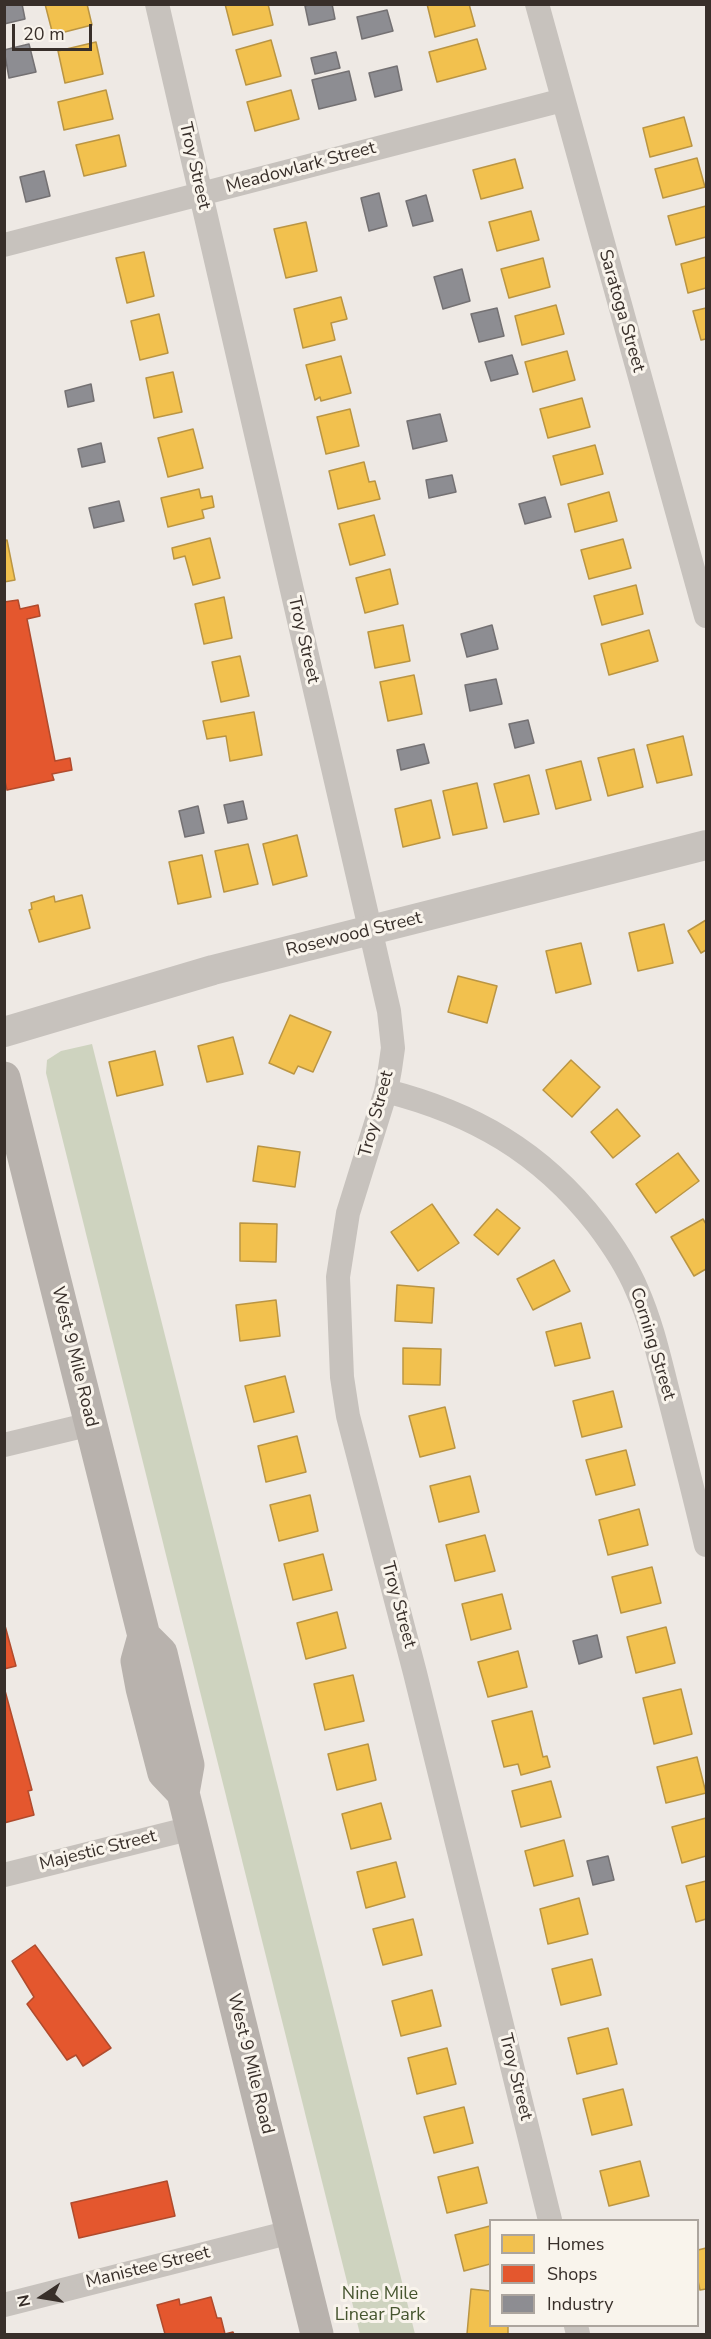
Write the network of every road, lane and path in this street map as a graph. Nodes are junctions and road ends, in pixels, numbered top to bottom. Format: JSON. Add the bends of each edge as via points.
{"nodes":[{"id":1,"x":157,"y":4,"type":"edge"},
{"id":2,"x":537,"y":4,"type":"edge"},
{"id":3,"x":563,"y":100,"type":"junction"},
{"id":4,"x":201,"y":194,"type":"junction"},
{"id":5,"x":4,"y":245,"type":"edge"},
{"id":6,"x":706,"y":616,"type":"edge"},
{"id":7,"x":706,"y":845,"type":"edge"},
{"id":8,"x":370,"y":931,"type":"junction"},
{"id":9,"x":4,"y":1032,"type":"edge"},
{"id":10,"x":4,"y":1078,"type":"edge"},
{"id":11,"x":386,"y":1091,"type":"junction"},
{"id":12,"x":91,"y":1424,"type":"junction"},
{"id":13,"x":4,"y":1445,"type":"edge"},
{"id":14,"x":706,"y":1545,"type":"edge"},
{"id":15,"x":192,"y":1828,"type":"junction"},
{"id":16,"x":4,"y":1875,"type":"edge"},
{"id":17,"x":550,"y":2219,"type":"edge"},
{"id":18,"x":291,"y":2232,"type":"junction"},
{"id":19,"x":4,"y":2305,"type":"edge"},
{"id":20,"x":317,"y":2334,"type":"edge"}],
"edges":[{"from":1,"to":4,"type":"street","name":"Troy Street"},
{"from":2,"to":3,"type":"street","name":"Saratoga Street"},
{"from":3,"to":4,"type":"street","name":"Meadowlark Street"},
{"from":3,"to":6,"type":"street","name":"Saratoga Street"},
{"from":4,"to":5,"type":"street","name":"Meadowlark Street"},
{"from":4,"to":8,"type":"street","name":"Troy Street"},
{"from":7,"to":8,"type":"street","name":"Rosewood Street"},
{"from":8,"to":9,"type":"street","name":"Rosewood Street","via":[[213,970]]},
{"from":8,"to":11,"type":"street","name":"Troy Street","via":[[389,1011],[393,1048]]},
{"from":10,"to":12,"type":"main road","name":"West 9 Mile Road"},
{"from":11,"to":14,"type":"street","name":"Corning Street","via":[[458,1114],[502,1137],[558,1180],[603,1232],[638,1291],[657,1350]]},
{"from":11,"to":17,"type":"street","name":"Troy Street","via":[[348,1213],[341,1256],[338,1277],[342,1377],[348,1416]]},
{"from":12,"to":13,"type":"street"},
{"from":12,"to":15,"type":"main road","name":"West 9 Mile Road","via":[[144,1636],[137,1661],[145,1699],[164,1773],[183,1793]]},
{"from":15,"to":16,"type":"street","name":"Majestic Street"},
{"from":15,"to":18,"type":"main road","name":"West 9 Mile Road"},
{"from":18,"to":19,"type":"street","name":"Manistee Street"},
{"from":18,"to":20,"type":"main road","name":"West 9 Mile Road"}]}
